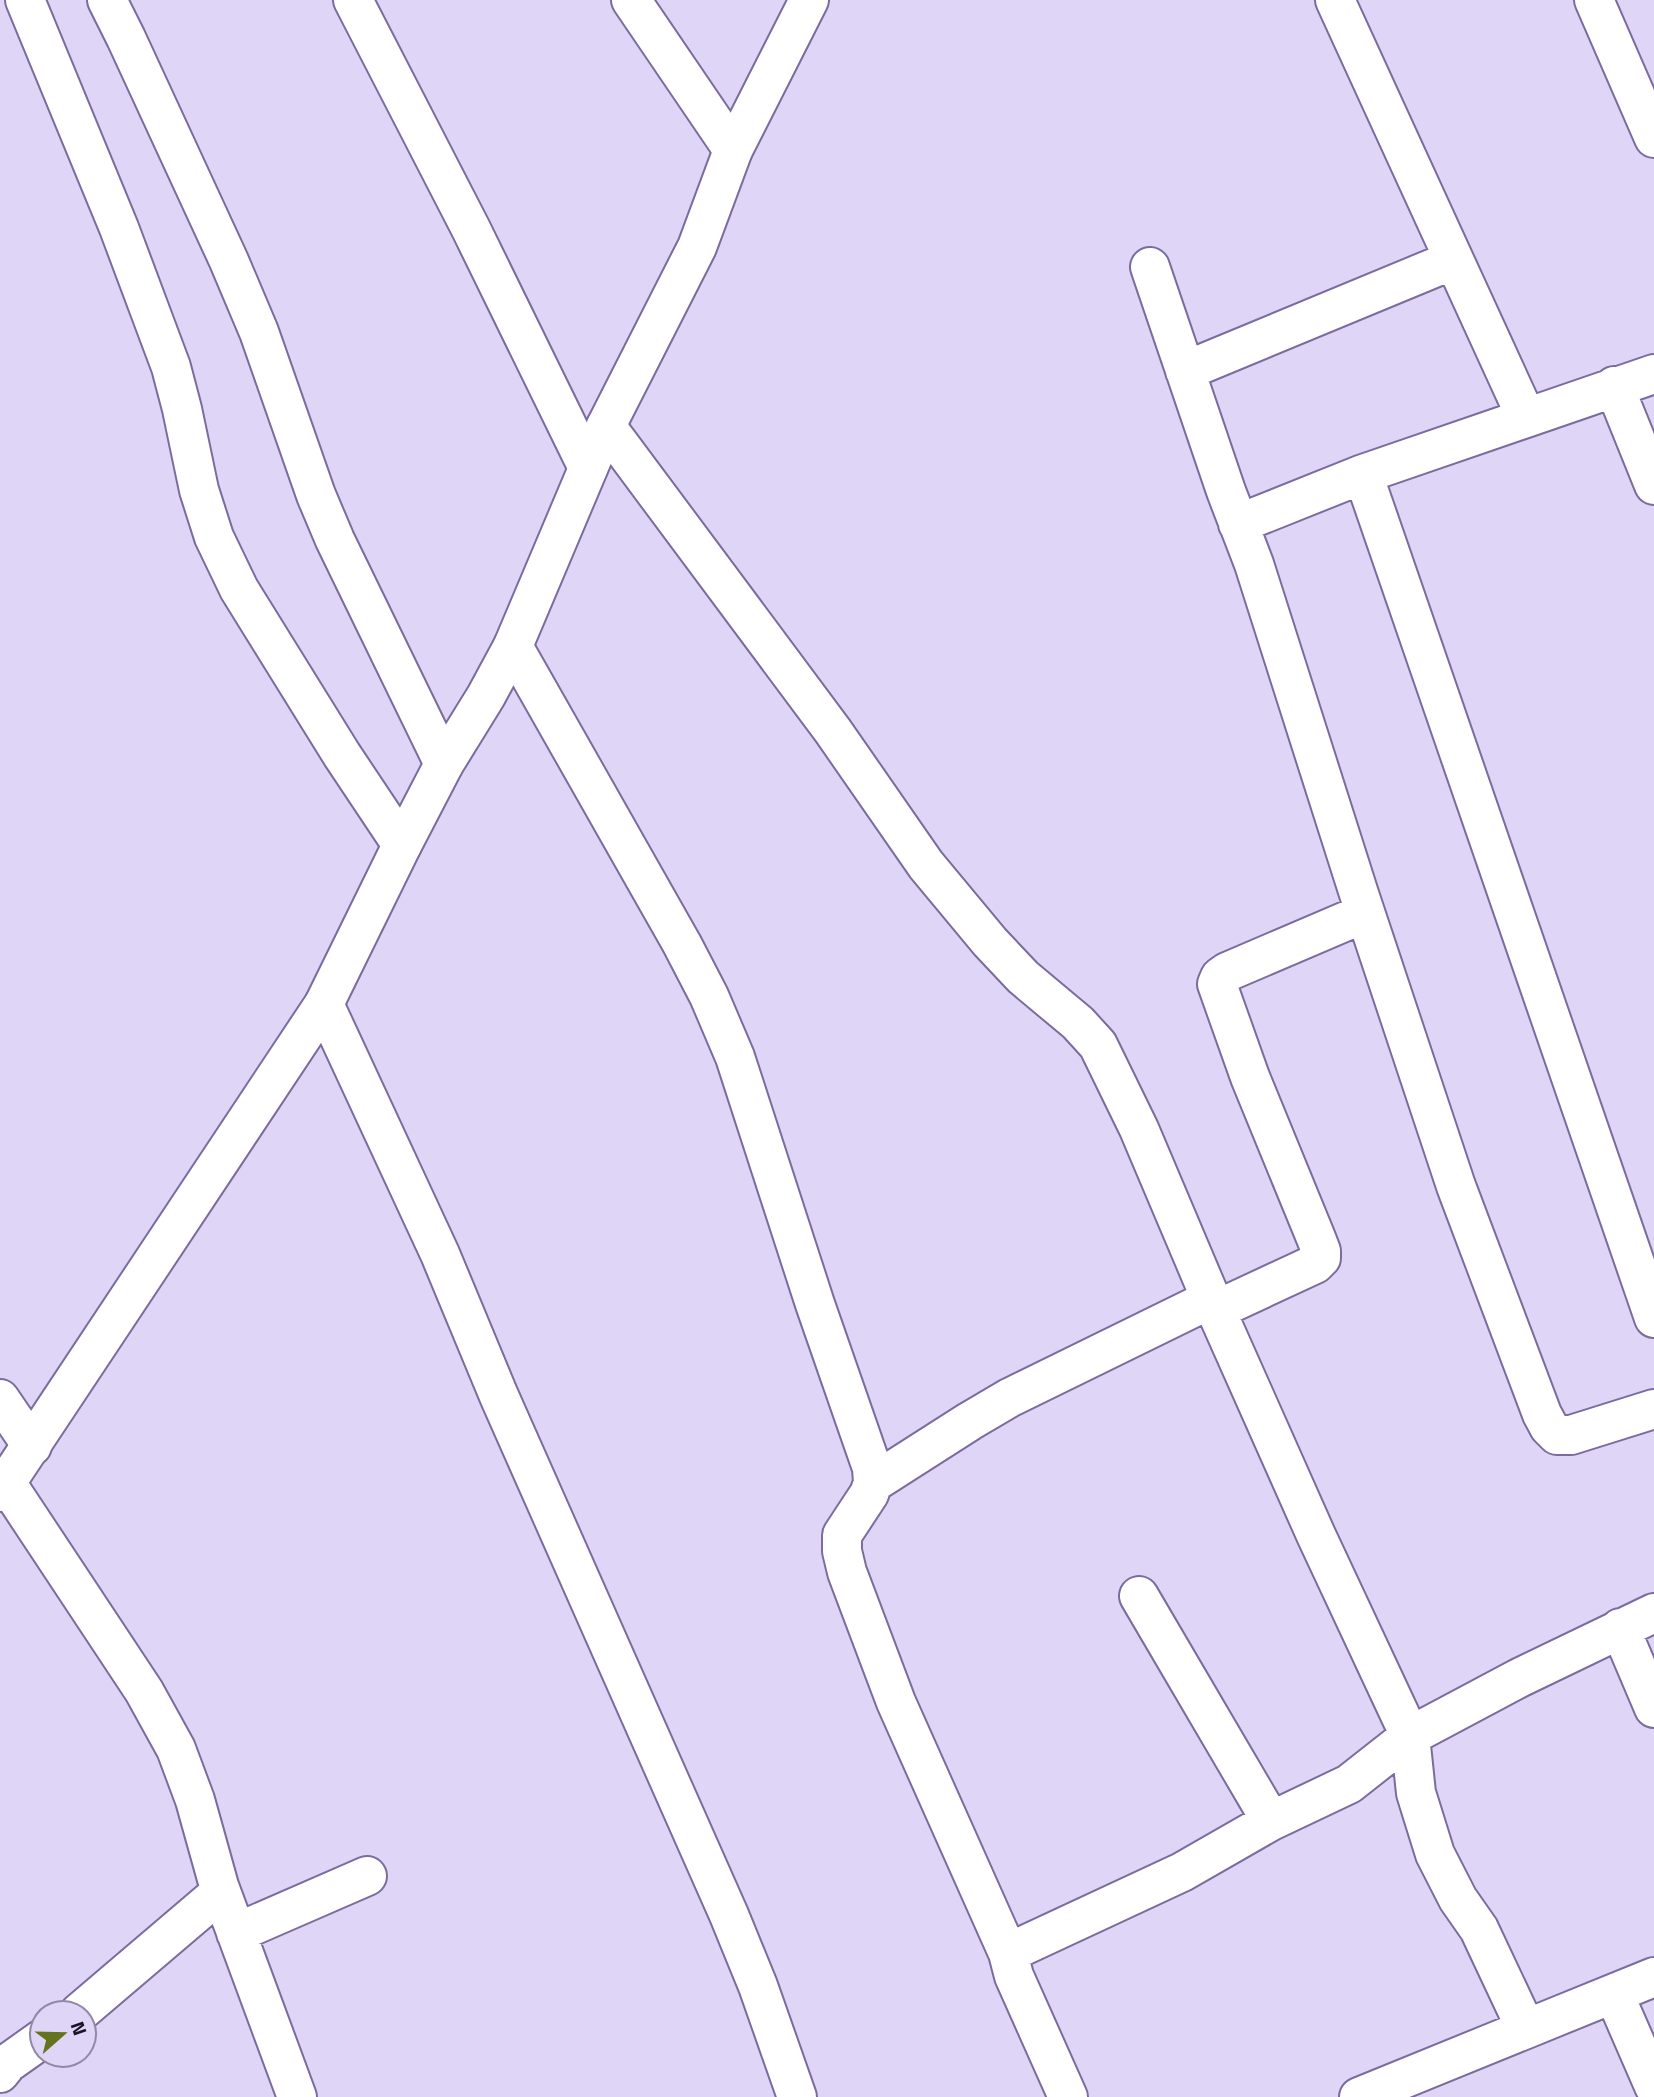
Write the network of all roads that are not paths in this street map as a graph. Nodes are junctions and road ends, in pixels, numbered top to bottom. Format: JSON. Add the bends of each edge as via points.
{"nodes":[{"id":1,"x":25,"y":0,"type":"edge"},
{"id":2,"x":107,"y":0,"type":"edge"},
{"id":3,"x":353,"y":0,"type":"edge"},
{"id":4,"x":631,"y":0,"type":"edge"},
{"id":5,"x":1335,"y":0,"type":"edge"},
{"id":6,"x":1594,"y":0,"type":"edge"},
{"id":7,"x":796,"y":8,"type":"edge"},
{"id":8,"x":1654,"y":138,"type":"edge"},
{"id":9,"x":733,"y":150,"type":"junction"},
{"id":10,"x":1453,"y":260,"type":"junction"},
{"id":11,"x":1150,"y":267,"type":"dead end"},
{"id":12,"x":1185,"y":371,"type":"junction"},
{"id":13,"x":1654,"y":374,"type":"edge"},
{"id":14,"x":1614,"y":386,"type":"junction"},
{"id":15,"x":1526,"y":417,"type":"junction"},
{"id":16,"x":606,"y":426,"type":"junction"},
{"id":17,"x":588,"y":468,"type":"junction"},
{"id":18,"x":1363,"y":474,"type":"junction"},
{"id":19,"x":1654,"y":485,"type":"edge"},
{"id":20,"x":1238,"y":524,"type":"junction"},
{"id":21,"x":513,"y":646,"type":"junction"},
{"id":22,"x":444,"y":764,"type":"junction"},
{"id":23,"x":402,"y":845,"type":"junction"},
{"id":24,"x":1365,"y":913,"type":"junction"},
{"id":25,"x":324,"y":1004,"type":"junction"},
{"id":26,"x":1214,"y":1305,"type":"junction"},
{"id":27,"x":1654,"y":1318,"type":"edge"},
{"id":28,"x":0,"y":1399,"type":"edge"},
{"id":29,"x":1654,"y":1409,"type":"edge"},
{"id":30,"x":32,"y":1446,"type":"junction"},
{"id":31,"x":873,"y":1483,"type":"junction"},
{"id":32,"x":3,"y":1488,"type":"edge"},
{"id":33,"x":1139,"y":1596,"type":"dead end"},
{"id":34,"x":1654,"y":1613,"type":"edge"},
{"id":35,"x":1620,"y":1629,"type":"junction"},
{"id":36,"x":1654,"y":1708,"type":"edge"},
{"id":37,"x":1410,"y":1736,"type":"junction"},
{"id":38,"x":1271,"y":1821,"type":"junction"},
{"id":39,"x":367,"y":1876,"type":"dead end"},
{"id":40,"x":221,"y":1892,"type":"junction"},
{"id":41,"x":236,"y":1933,"type":"junction"},
{"id":42,"x":1008,"y":1953,"type":"junction"},
{"id":43,"x":1654,"y":1978,"type":"edge"},
{"id":44,"x":1614,"y":1994,"type":"junction"},
{"id":45,"x":95,"y":1999,"type":"edge"},
{"id":46,"x":1526,"y":2029,"type":"junction"},
{"id":47,"x":28,"y":2049,"type":"edge"},
{"id":48,"x":0,"y":2073,"type":"edge"},
{"id":49,"x":1418,"y":2086,"type":"edge"},
{"id":50,"x":1654,"y":2086,"type":"edge"},
{"id":51,"x":297,"y":2097,"type":"edge"},
{"id":52,"x":797,"y":2097,"type":"edge"},
{"id":53,"x":1068,"y":2097,"type":"edge"},
{"id":54,"x":1359,"y":2097,"type":"edge"}],
"edges":[{"from":1,"to":23,"type":"street","via":[[171,367],[214,537],[239,589]]},
{"from":2,"to":22,"type":"street","via":[[259,332],[335,540]]},
{"from":3,"to":17,"type":"street"},
{"from":4,"to":9,"type":"street"},
{"from":5,"to":10,"type":"street"},
{"from":6,"to":8,"type":"street"},
{"from":7,"to":9,"type":"street"},
{"from":9,"to":16,"type":"street","via":[[697,247]]},
{"from":10,"to":12,"type":"street"},
{"from":10,"to":15,"type":"street"},
{"from":11,"to":12,"type":"street"},
{"from":12,"to":20,"type":"street"},
{"from":13,"to":14,"type":"street"},
{"from":14,"to":15,"type":"street"},
{"from":14,"to":19,"type":"street"},
{"from":15,"to":18,"type":"street"},
{"from":16,"to":17,"type":"street"},
{"from":16,"to":26,"type":"street","via":[[833,731],[926,865],[1023,977],[1098,1045]]},
{"from":17,"to":21,"type":"street"},
{"from":18,"to":20,"type":"street"},
{"from":18,"to":27,"type":"street"},
{"from":20,"to":24,"type":"street"},
{"from":21,"to":22,"type":"street"},
{"from":21,"to":31,"type":"street","via":[[709,996],[735,1057],[872,1468]]},
{"from":22,"to":23,"type":"street"},
{"from":23,"to":25,"type":"street"},
{"from":24,"to":26,"type":"street","via":[[1227,972],[1217,984],[1321,1258]]},
{"from":24,"to":29,"type":"street","via":[[1456,1186],[1549,1427],[1557,1435],[1571,1434]]},
{"from":25,"to":30,"type":"street"},
{"from":25,"to":52,"type":"street","via":[[440,1254],[729,1915]]},
{"from":26,"to":31,"type":"street","via":[[1009,1398]]},
{"from":26,"to":37,"type":"street"},
{"from":28,"to":30,"type":"street"},
{"from":30,"to":32,"type":"street"},
{"from":31,"to":42,"type":"street","via":[[842,1535],[847,1572],[896,1703]]},
{"from":32,"to":40,"type":"street","via":[[144,1691],[176,1749]]},
{"from":33,"to":38,"type":"street"},
{"from":34,"to":35,"type":"street"},
{"from":35,"to":36,"type":"street"},
{"from":35,"to":37,"type":"street"},
{"from":37,"to":38,"type":"street","via":[[1349,1784]]},
{"from":37,"to":46,"type":"street","via":[[1416,1793],[1435,1854],[1479,1929]]},
{"from":38,"to":42,"type":"street","via":[[1182,1872]]},
{"from":39,"to":41,"type":"street"},
{"from":40,"to":41,"type":"street"},
{"from":40,"to":45,"type":"street"},
{"from":41,"to":51,"type":"street"},
{"from":42,"to":53,"type":"street"},
{"from":43,"to":44,"type":"street"},
{"from":44,"to":46,"type":"street"},
{"from":44,"to":50,"type":"street"},
{"from":46,"to":49,"type":"street"},
{"from":47,"to":48,"type":"street"},
{"from":49,"to":54,"type":"street"}]}
